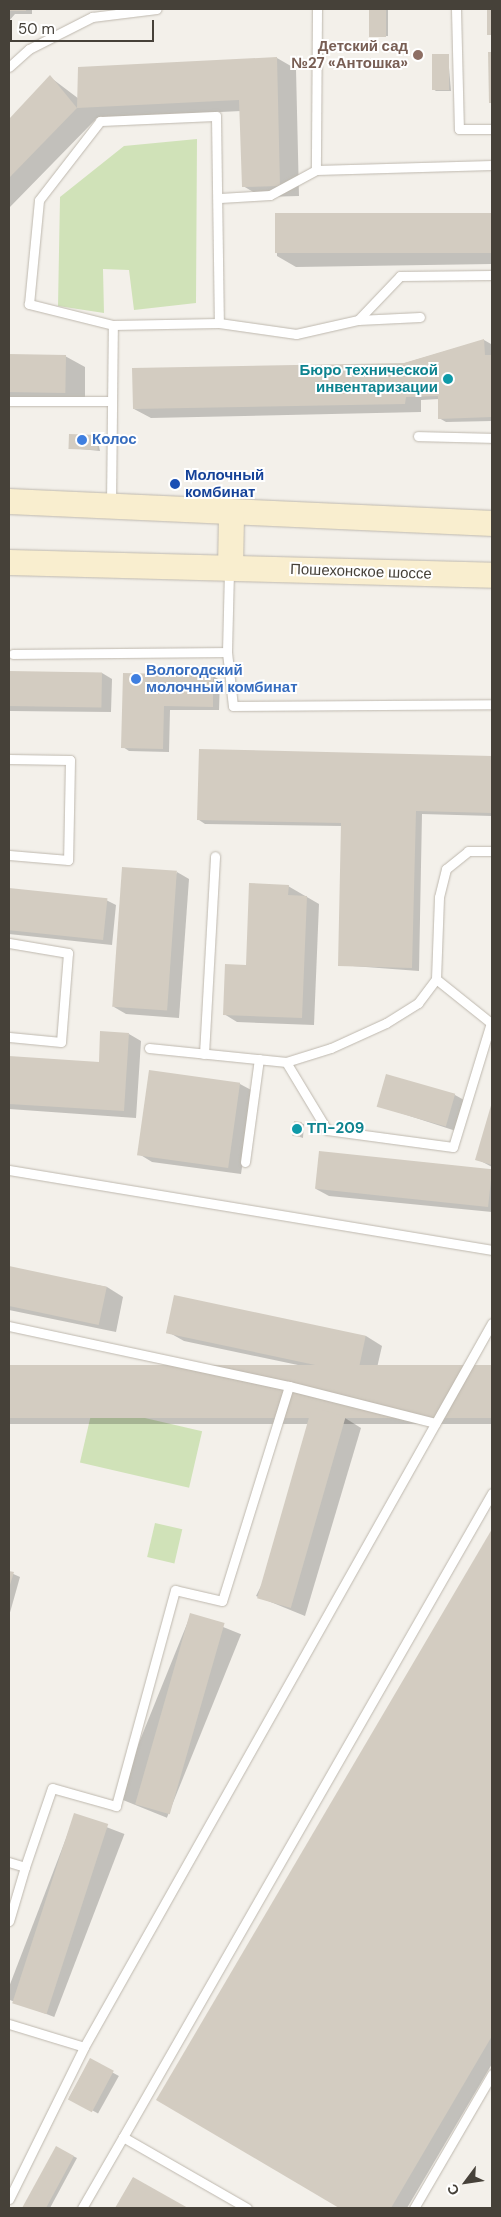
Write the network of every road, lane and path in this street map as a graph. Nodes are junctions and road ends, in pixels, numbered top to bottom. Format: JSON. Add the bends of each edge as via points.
{"nodes":[{"id":1,"x":157,"y":9,"type":"edge"},
{"id":2,"x":317,"y":9,"type":"edge"},
{"id":3,"x":456,"y":9,"type":"edge"},
{"id":4,"x":9,"y":67,"type":"edge"},
{"id":5,"x":492,"y":129,"type":"edge"},
{"id":6,"x":492,"y":165,"type":"edge"},
{"id":7,"x":316,"y":170,"type":"junction"},
{"id":8,"x":220,"y":198,"type":"junction"},
{"id":9,"x":492,"y":275,"type":"edge"},
{"id":10,"x":420,"y":317,"type":"dead end"},
{"id":11,"x":358,"y":320,"type":"junction"},
{"id":12,"x":219,"y":323,"type":"junction"},
{"id":13,"x":113,"y":325,"type":"junction"},
{"id":14,"x":9,"y":401,"type":"edge"},
{"id":15,"x":112,"y":401,"type":"junction"},
{"id":16,"x":418,"y":436,"type":"dead end"},
{"id":17,"x":492,"y":438,"type":"edge"},
{"id":18,"x":9,"y":501,"type":"edge"},
{"id":19,"x":111,"y":507,"type":"junction"},
{"id":20,"x":231,"y":514,"type":"junction"},
{"id":21,"x":492,"y":523,"type":"edge"},
{"id":22,"x":9,"y":562,"type":"edge"},
{"id":23,"x":230,"y":568,"type":"junction"},
{"id":24,"x":492,"y":576,"type":"edge"},
{"id":25,"x":227,"y":652,"type":"junction"},
{"id":26,"x":13,"y":654,"type":"dead end"},
{"id":27,"x":492,"y":704,"type":"edge"},
{"id":28,"x":9,"y":759,"type":"edge"},
{"id":29,"x":492,"y":850,"type":"edge"},
{"id":30,"x":9,"y":855,"type":"edge"},
{"id":31,"x":215,"y":856,"type":"dead end"},
{"id":32,"x":9,"y":942,"type":"edge"},
{"id":33,"x":436,"y":979,"type":"junction"},
{"id":34,"x":9,"y":1037,"type":"edge"},
{"id":35,"x":148,"y":1048,"type":"dead end"},
{"id":36,"x":204,"y":1054,"type":"junction"},
{"id":37,"x":259,"y":1059,"type":"junction"},
{"id":38,"x":286,"y":1062,"type":"junction"},
{"id":39,"x":245,"y":1162,"type":"dead end"},
{"id":40,"x":9,"y":1170,"type":"edge"},
{"id":41,"x":492,"y":1250,"type":"edge"},
{"id":42,"x":492,"y":1323,"type":"edge"},
{"id":43,"x":9,"y":1326,"type":"edge"},
{"id":44,"x":289,"y":1386,"type":"junction"},
{"id":45,"x":435,"y":1423,"type":"junction"},
{"id":46,"x":492,"y":1493,"type":"edge"},
{"id":47,"x":9,"y":1862,"type":"edge"},
{"id":48,"x":25,"y":1867,"type":"junction"},
{"id":49,"x":9,"y":1922,"type":"edge"},
{"id":50,"x":9,"y":2024,"type":"edge"},
{"id":51,"x":84,"y":2047,"type":"junction"},
{"id":52,"x":492,"y":2074,"type":"edge"},
{"id":53,"x":123,"y":2138,"type":"junction"},
{"id":54,"x":9,"y":2199,"type":"edge"},
{"id":55,"x":82,"y":2208,"type":"edge"},
{"id":56,"x":247,"y":2208,"type":"edge"},
{"id":57,"x":414,"y":2208,"type":"edge"}],
"edges":[{"from":1,"to":4,"type":"lane","via":[[92,17],[29,49]]},
{"from":2,"to":7,"type":"lane"},
{"from":3,"to":5,"type":"lane","via":[[459,129]]},
{"from":6,"to":7,"type":"lane"},
{"from":7,"to":8,"type":"lane","via":[[270,195]]},
{"from":8,"to":12,"type":"lane"},
{"from":8,"to":13,"type":"lane","via":[[216,116],[100,120],[39,200],[29,304]]},
{"from":9,"to":11,"type":"lane","via":[[400,276]]},
{"from":10,"to":11,"type":"lane"},
{"from":11,"to":12,"type":"lane","via":[[296,334]]},
{"from":12,"to":13,"type":"lane"},
{"from":13,"to":15,"type":"lane"},
{"from":14,"to":15,"type":"lane"},
{"from":15,"to":19,"type":"lane"},
{"from":16,"to":17,"type":"lane"},
{"from":18,"to":19,"type":"main road"},
{"from":19,"to":20,"type":"main road"},
{"from":20,"to":21,"type":"main road"},
{"from":20,"to":23,"type":"main road"},
{"from":22,"to":23,"type":"main road","name":"Пошехонское шоссе"},
{"from":23,"to":24,"type":"main road","name":"Пошехонское шоссе"},
{"from":23,"to":25,"type":"lane"},
{"from":25,"to":26,"type":"lane"},
{"from":25,"to":27,"type":"lane","via":[[233,706]]},
{"from":28,"to":30,"type":"lane","via":[[70,760],[68,860]]},
{"from":29,"to":33,"type":"lane","via":[[468,850],[446,869],[439,897]]},
{"from":31,"to":36,"type":"lane"},
{"from":32,"to":34,"type":"lane","via":[[68,953],[61,1042]]},
{"from":33,"to":38,"type":"lane","via":[[418,1003],[386,1023],[332,1048]]},
{"from":33,"to":38,"type":"lane","via":[[492,1024],[453,1147],[327,1130]]},
{"from":35,"to":36,"type":"lane"},
{"from":36,"to":37,"type":"lane"},
{"from":37,"to":38,"type":"lane"},
{"from":37,"to":39,"type":"lane"},
{"from":40,"to":41,"type":"lane"},
{"from":42,"to":45,"type":"lane"},
{"from":43,"to":44,"type":"lane"},
{"from":44,"to":45,"type":"lane"},
{"from":44,"to":48,"type":"lane","via":[[222,1602],[175,1590],[116,1806],[52,1788]]},
{"from":45,"to":51,"type":"lane"},
{"from":46,"to":53,"type":"lane"},
{"from":47,"to":48,"type":"lane"},
{"from":48,"to":49,"type":"lane"},
{"from":50,"to":51,"type":"lane"},
{"from":51,"to":54,"type":"lane"},
{"from":52,"to":57,"type":"lane"},
{"from":53,"to":55,"type":"lane"},
{"from":53,"to":56,"type":"lane"}]}
